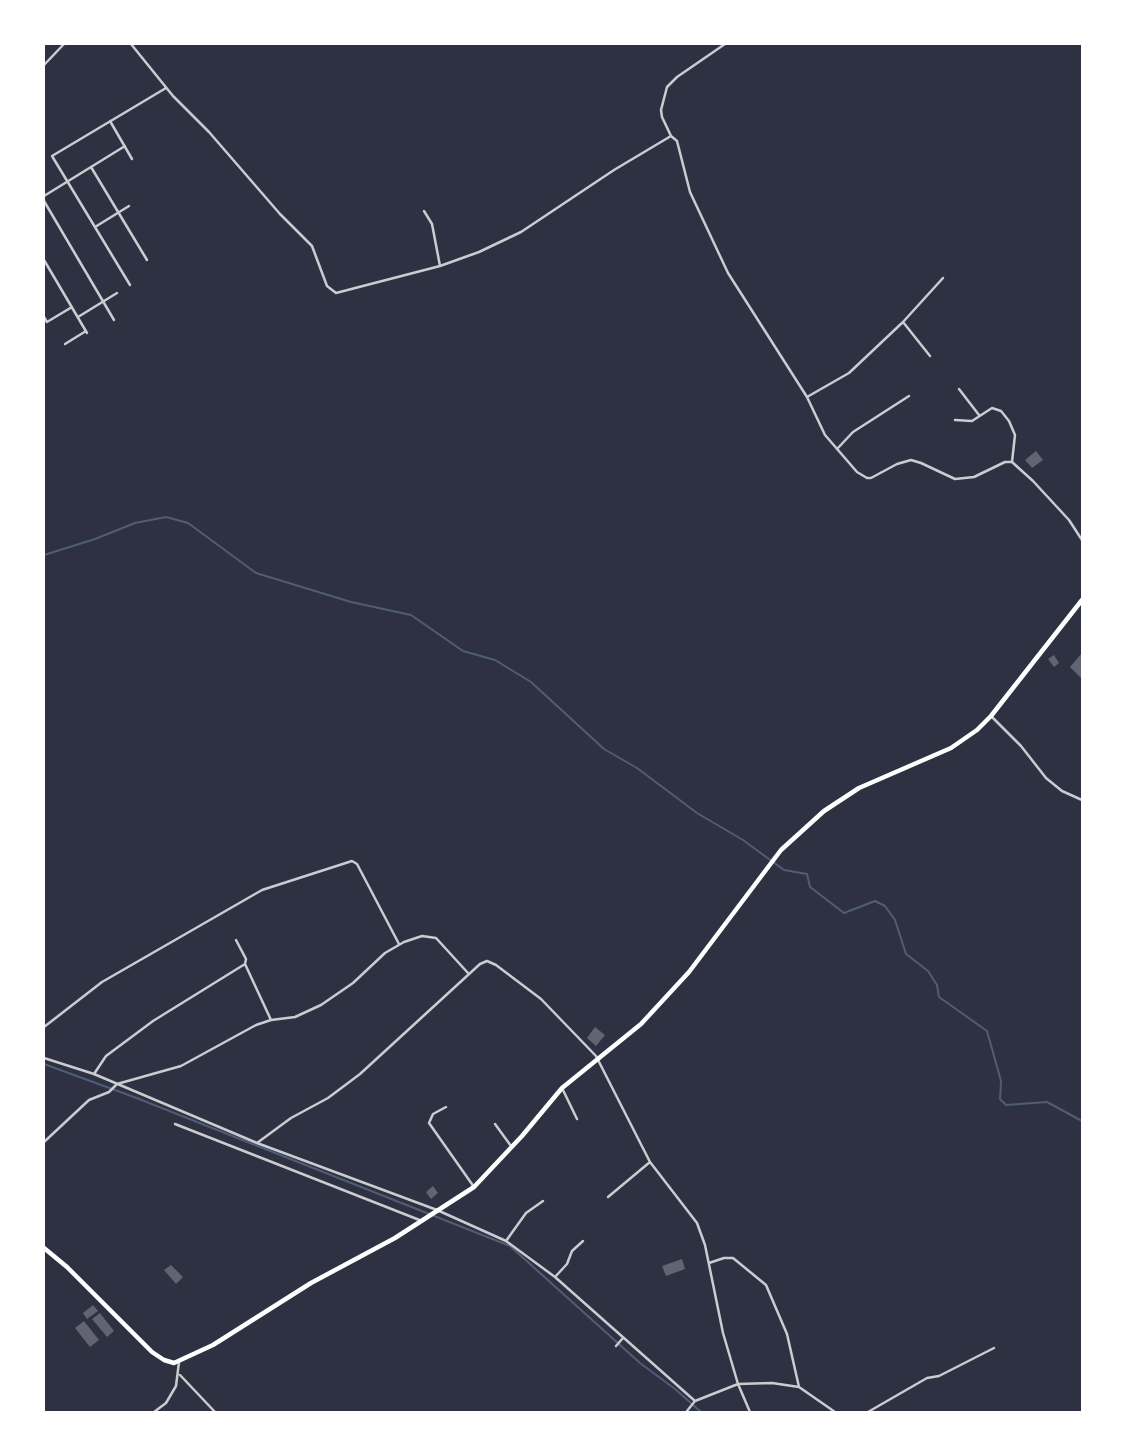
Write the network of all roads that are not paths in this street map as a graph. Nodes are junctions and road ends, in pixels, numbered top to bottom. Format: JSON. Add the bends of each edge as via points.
{"nodes":[{"id":1,"x":64,"y":44,"type":"edge"},
{"id":2,"x":131,"y":44,"type":"edge"},
{"id":3,"x":725,"y":44,"type":"edge"},
{"id":4,"x":44,"y":65,"type":"edge"},
{"id":5,"x":166,"y":88,"type":"junction"},
{"id":6,"x":110,"y":122,"type":"junction"},
{"id":7,"x":671,"y":136,"type":"junction"},
{"id":8,"x":125,"y":146,"type":"junction"},
{"id":9,"x":132,"y":159,"type":"dead end"},
{"id":10,"x":91,"y":167,"type":"junction"},
{"id":11,"x":67,"y":182,"type":"junction"},
{"id":12,"x":44,"y":196,"type":"edge"},
{"id":13,"x":44,"y":201,"type":"edge"},
{"id":14,"x":129,"y":206,"type":"dead end"},
{"id":15,"x":424,"y":210,"type":"dead end"},
{"id":16,"x":118,"y":212,"type":"junction"},
{"id":17,"x":95,"y":227,"type":"junction"},
{"id":18,"x":44,"y":260,"type":"edge"},
{"id":19,"x":147,"y":260,"type":"dead end"},
{"id":20,"x":440,"y":266,"type":"junction"},
{"id":21,"x":943,"y":278,"type":"dead end"},
{"id":22,"x":130,"y":285,"type":"dead end"},
{"id":23,"x":117,"y":293,"type":"dead end"},
{"id":24,"x":103,"y":302,"type":"junction"},
{"id":25,"x":72,"y":307,"type":"junction"},
{"id":26,"x":44,"y":317,"type":"edge"},
{"id":27,"x":78,"y":317,"type":"junction"},
{"id":28,"x":114,"y":320,"type":"dead end"},
{"id":29,"x":903,"y":322,"type":"junction"},
{"id":30,"x":65,"y":344,"type":"dead end"},
{"id":31,"x":930,"y":356,"type":"dead end"},
{"id":32,"x":959,"y":389,"type":"dead end"},
{"id":33,"x":908,"y":396,"type":"dead end"},
{"id":34,"x":807,"y":397,"type":"junction"},
{"id":35,"x":979,"y":415,"type":"junction"},
{"id":36,"x":955,"y":420,"type":"dead end"},
{"id":37,"x":837,"y":449,"type":"junction"},
{"id":38,"x":1012,"y":462,"type":"junction"},
{"id":39,"x":1082,"y":540,"type":"edge"},
{"id":40,"x":1082,"y":600,"type":"edge"},
{"id":41,"x":991,"y":716,"type":"junction"},
{"id":42,"x":1082,"y":800,"type":"edge"},
{"id":43,"x":236,"y":940,"type":"dead end"},
{"id":44,"x":399,"y":944,"type":"junction"},
{"id":45,"x":245,"y":964,"type":"junction"},
{"id":46,"x":468,"y":973,"type":"junction"},
{"id":47,"x":271,"y":1020,"type":"junction"},
{"id":48,"x":44,"y":1027,"type":"edge"},
{"id":49,"x":44,"y":1058,"type":"edge"},
{"id":50,"x":597,"y":1059,"type":"junction"},
{"id":51,"x":94,"y":1074,"type":"junction"},
{"id":52,"x":116,"y":1085,"type":"junction"},
{"id":53,"x":562,"y":1088,"type":"junction"},
{"id":54,"x":446,"y":1107,"type":"dead end"},
{"id":55,"x":577,"y":1118,"type":"dead end"},
{"id":56,"x":175,"y":1124,"type":"dead end"},
{"id":57,"x":495,"y":1124,"type":"dead end"},
{"id":58,"x":44,"y":1142,"type":"edge"},
{"id":59,"x":257,"y":1143,"type":"junction"},
{"id":60,"x":512,"y":1148,"type":"junction"},
{"id":61,"x":650,"y":1162,"type":"junction"},
{"id":62,"x":474,"y":1187,"type":"junction"},
{"id":63,"x":608,"y":1197,"type":"dead end"},
{"id":64,"x":543,"y":1201,"type":"dead end"},
{"id":65,"x":433,"y":1213,"type":"junction"},
{"id":66,"x":422,"y":1221,"type":"junction"},
{"id":67,"x":506,"y":1241,"type":"junction"},
{"id":68,"x":583,"y":1241,"type":"dead end"},
{"id":69,"x":44,"y":1248,"type":"edge"},
{"id":70,"x":708,"y":1263,"type":"junction"},
{"id":71,"x":555,"y":1277,"type":"junction"},
{"id":72,"x":622,"y":1339,"type":"junction"},
{"id":73,"x":617,"y":1345,"type":"dead end"},
{"id":74,"x":994,"y":1348,"type":"dead end"},
{"id":75,"x":180,"y":1362,"type":"junction"},
{"id":76,"x":180,"y":1374,"type":"junction"},
{"id":77,"x":738,"y":1384,"type":"junction"},
{"id":78,"x":799,"y":1387,"type":"junction"},
{"id":79,"x":694,"y":1402,"type":"junction"},
{"id":80,"x":687,"y":1410,"type":"edge"},
{"id":81,"x":154,"y":1412,"type":"edge"},
{"id":82,"x":215,"y":1412,"type":"edge"},
{"id":83,"x":750,"y":1412,"type":"edge"},
{"id":84,"x":835,"y":1412,"type":"edge"},
{"id":85,"x":868,"y":1412,"type":"edge"}],
"edges":[{"from":1,"to":4,"type":"street"},
{"from":2,"to":5,"type":"street"},
{"from":3,"to":7,"type":"street","via":[[666,87],[661,110]]},
{"from":5,"to":6,"type":"street"},
{"from":5,"to":20,"type":"street","via":[[312,246],[331,291],[347,292]]},
{"from":6,"to":8,"type":"street"},
{"from":6,"to":11,"type":"street","via":[[52,156]]},
{"from":7,"to":20,"type":"street","via":[[521,232]]},
{"from":7,"to":34,"type":"street","via":[[677,141],[690,192],[728,273]]},
{"from":8,"to":9,"type":"street"},
{"from":8,"to":10,"type":"street"},
{"from":10,"to":11,"type":"street"},
{"from":10,"to":16,"type":"street"},
{"from":11,"to":12,"type":"street"},
{"from":11,"to":17,"type":"street"},
{"from":13,"to":24,"type":"street"},
{"from":14,"to":16,"type":"street"},
{"from":15,"to":20,"type":"street","via":[[432,224]]},
{"from":16,"to":17,"type":"street"},
{"from":16,"to":19,"type":"street"},
{"from":17,"to":22,"type":"street"},
{"from":18,"to":25,"type":"street"},
{"from":21,"to":29,"type":"street"},
{"from":23,"to":24,"type":"street"},
{"from":24,"to":27,"type":"street"},
{"from":24,"to":28,"type":"street"},
{"from":25,"to":26,"type":"street","via":[[47,322]]},
{"from":25,"to":27,"type":"street"},
{"from":27,"to":30,"type":"street","via":[[86,332]]},
{"from":29,"to":31,"type":"street"},
{"from":29,"to":34,"type":"street","via":[[848,372]]},
{"from":32,"to":35,"type":"street"},
{"from":33,"to":37,"type":"street","via":[[853,432]]},
{"from":34,"to":37,"type":"street","via":[[825,435]]},
{"from":35,"to":36,"type":"street","via":[[966,422]]},
{"from":35,"to":38,"type":"street","via":[[995,408],[1009,421],[1015,435]]},
{"from":37,"to":38,"type":"street","via":[[857,472],[867,478],[911,460],[955,479],[974,477],[1005,462]]},
{"from":38,"to":39,"type":"street","via":[[1069,520]]},
{"from":40,"to":41,"type":"main road"},
{"from":41,"to":42,"type":"street","via":[[1021,746],[1046,778],[1062,791]]},
{"from":41,"to":50,"type":"main road","via":[[978,730],[952,748],[859,788],[824,811],[769,864],[689,972],[641,1024]]},
{"from":43,"to":45,"type":"street","via":[[246,959]]},
{"from":44,"to":46,"type":"street","via":[[422,936],[436,938]]},
{"from":44,"to":47,"type":"street","via":[[321,1006],[295,1017]]},
{"from":44,"to":48,"type":"street","via":[[357,864],[352,861],[262,890],[102,982]]},
{"from":45,"to":47,"type":"street"},
{"from":45,"to":51,"type":"street","via":[[154,1021],[106,1056]]},
{"from":46,"to":50,"type":"street","via":[[483,962],[496,965],[541,999]]},
{"from":46,"to":59,"type":"street","via":[[360,1074]]},
{"from":47,"to":52,"type":"street","via":[[193,1061]]},
{"from":49,"to":51,"type":"street"},
{"from":50,"to":53,"type":"main road"},
{"from":50,"to":61,"type":"street"},
{"from":51,"to":52,"type":"street"},
{"from":52,"to":58,"type":"street","via":[[89,1100]]},
{"from":52,"to":59,"type":"street"},
{"from":53,"to":55,"type":"street"},
{"from":53,"to":60,"type":"main road"},
{"from":54,"to":62,"type":"street","via":[[434,1114],[429,1123]]},
{"from":56,"to":66,"type":"street"},
{"from":57,"to":60,"type":"street"},
{"from":59,"to":65,"type":"street"},
{"from":60,"to":62,"type":"main road"},
{"from":61,"to":63,"type":"street"},
{"from":61,"to":70,"type":"street","via":[[697,1223]]},
{"from":62,"to":65,"type":"main road"},
{"from":64,"to":67,"type":"street","via":[[526,1213]]},
{"from":65,"to":66,"type":"main road"},
{"from":65,"to":67,"type":"street"},
{"from":66,"to":75,"type":"main road"},
{"from":67,"to":71,"type":"street"},
{"from":68,"to":71,"type":"street","via":[[572,1251],[567,1264]]},
{"from":69,"to":75,"type":"main road","via":[[67,1266],[152,1352],[170,1362]]},
{"from":70,"to":77,"type":"street"},
{"from":70,"to":78,"type":"street","via":[[733,1258],[766,1285],[787,1334]]},
{"from":71,"to":72,"type":"street"},
{"from":72,"to":73,"type":"street"},
{"from":72,"to":79,"type":"street"},
{"from":74,"to":85,"type":"street","via":[[939,1376],[927,1378]]},
{"from":75,"to":76,"type":"street"},
{"from":76,"to":81,"type":"street","via":[[166,1403]]},
{"from":76,"to":82,"type":"street"},
{"from":77,"to":78,"type":"street","via":[[784,1383]]},
{"from":77,"to":79,"type":"street"},
{"from":77,"to":83,"type":"street"},
{"from":78,"to":84,"type":"street"},
{"from":79,"to":80,"type":"street"}]}
